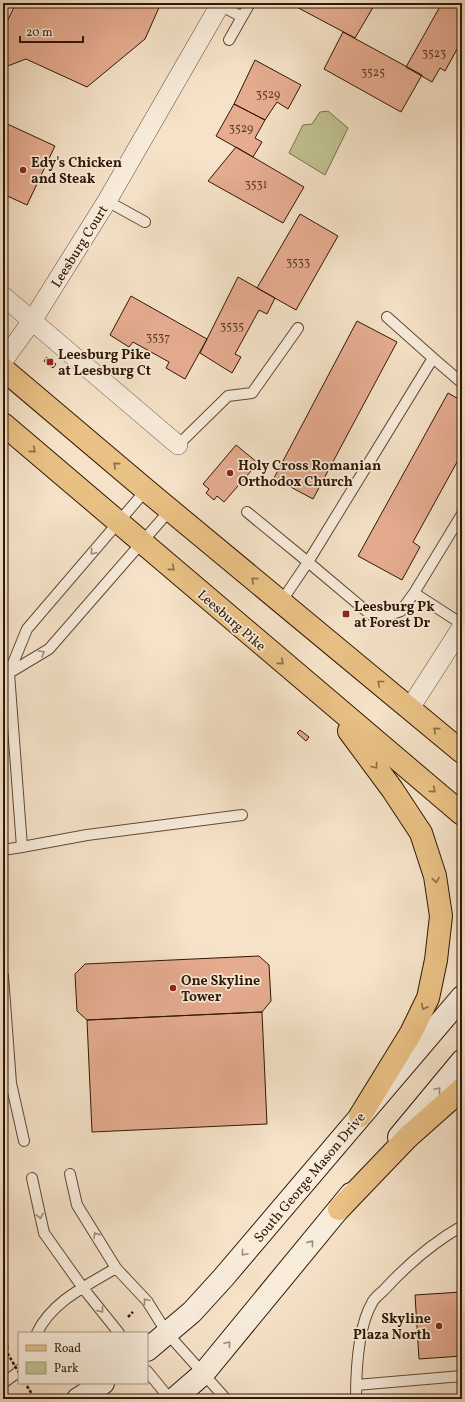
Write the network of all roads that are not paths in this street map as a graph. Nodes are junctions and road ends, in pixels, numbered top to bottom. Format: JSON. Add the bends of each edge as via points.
{"nodes":[{"id":1,"x":250,"y":3,"type":"edge"},
{"id":2,"x":221,"y":4,"type":"edge"},
{"id":3,"x":242,"y":17,"type":"junction"},
{"id":4,"x":229,"y":40,"type":"dead end"},
{"id":5,"x":107,"y":201,"type":"junction"},
{"id":6,"x":145,"y":222,"type":"dead end"},
{"id":7,"x":3,"y":296,"type":"edge"},
{"id":8,"x":388,"y":317,"type":"dead end"},
{"id":9,"x":32,"y":321,"type":"junction"},
{"id":10,"x":298,"y":328,"type":"dead end"},
{"id":11,"x":433,"y":358,"type":"junction"},
{"id":12,"x":3,"y":361,"type":"edge"},
{"id":13,"x":3,"y":369,"type":"edge"},
{"id":14,"x":462,"y":383,"type":"edge"},
{"id":15,"x":3,"y":424,"type":"edge"},
{"id":16,"x":178,"y":445,"type":"joint"},
{"id":17,"x":146,"y":490,"type":"junction"},
{"id":18,"x":170,"y":510,"type":"junction"},
{"id":19,"x":247,"y":512,"type":"dead end"},
{"id":20,"x":462,"y":514,"type":"edge"},
{"id":21,"x":119,"y":522,"type":"junction"},
{"id":22,"x":142,"y":542,"type":"junction"},
{"id":23,"x":308,"y":562,"type":"junction"},
{"id":24,"x":414,"y":592,"type":"junction"},
{"id":25,"x":281,"y":602,"type":"junction"},
{"id":26,"x":462,"y":624,"type":"edge"},
{"id":27,"x":462,"y":627,"type":"edge"},
{"id":28,"x":6,"y":671,"type":"edge"},
{"id":29,"x":305,"y":683,"type":"junction"},
{"id":30,"x":410,"y":708,"type":"junction"},
{"id":31,"x":462,"y":752,"type":"edge"},
{"id":32,"x":462,"y":814,"type":"edge"},
{"id":33,"x":242,"y":815,"type":"dead end"},
{"id":34,"x":22,"y":847,"type":"junction"},
{"id":35,"x":3,"y":850,"type":"edge"},
{"id":36,"x":3,"y":976,"type":"edge"},
{"id":37,"x":462,"y":997,"type":"edge"},
{"id":38,"x":462,"y":1061,"type":"edge"},
{"id":39,"x":7,"y":1083,"type":"edge"},
{"id":40,"x":462,"y":1089,"type":"edge"},
{"id":41,"x":360,"y":1116,"type":"junction"},
{"id":42,"x":24,"y":1140,"type":"dead end"},
{"id":43,"x":70,"y":1174,"type":"dead end"},
{"id":44,"x":32,"y":1178,"type":"dead end"},
{"id":45,"x":338,"y":1209,"type":"junction"},
{"id":46,"x":462,"y":1226,"type":"edge"},
{"id":47,"x":116,"y":1268,"type":"junction"},
{"id":48,"x":83,"y":1288,"type":"junction"},
{"id":49,"x":37,"y":1332,"type":"edge"},
{"id":50,"x":118,"y":1332,"type":"edge"},
{"id":51,"x":168,"y":1333,"type":"junction"},
{"id":52,"x":148,"y":1349,"type":"edge"},
{"id":53,"x":18,"y":1372,"type":"edge"},
{"id":54,"x":148,"y":1372,"type":"edge"},
{"id":55,"x":203,"y":1374,"type":"junction"},
{"id":56,"x":462,"y":1376,"type":"edge"},
{"id":57,"x":3,"y":1383,"type":"edge"},
{"id":58,"x":101,"y":1384,"type":"edge"},
{"id":59,"x":356,"y":1385,"type":"junction"},
{"id":60,"x":78,"y":1399,"type":"edge"},
{"id":61,"x":170,"y":1399,"type":"edge"},
{"id":62,"x":174,"y":1399,"type":"edge"},
{"id":63,"x":226,"y":1399,"type":"edge"},
{"id":64,"x":356,"y":1399,"type":"edge"}],
"edges":[{"from":1,"to":3,"type":"lane"},
{"from":2,"to":3,"type":"lane"},
{"from":2,"to":5,"type":"street","name":"Leesburg Court"},
{"from":3,"to":4,"type":"lane"},
{"from":5,"to":6,"type":"lane"},
{"from":5,"to":9,"type":"street","name":"Leesburg Court"},
{"from":7,"to":9,"type":"street"},
{"from":8,"to":11,"type":"lane"},
{"from":9,"to":12,"type":"street","name":"Leesburg Court"},
{"from":9,"to":16,"type":"street"},
{"from":10,"to":16,"type":"lane","via":[[252,393],[228,396]]},
{"from":11,"to":14,"type":"lane"},
{"from":11,"to":23,"type":"lane"},
{"from":17,"to":13,"type":"main road","one_way":true},
{"from":15,"to":21,"type":"main road","name":"Leesburg Pike","one_way":true},
{"from":17,"to":18,"type":"main road"},
{"from":17,"to":21,"type":"lane"},
{"from":18,"to":22,"type":"lane"},
{"from":25,"to":18,"type":"main road","one_way":true},
{"from":19,"to":23,"type":"lane"},
{"from":20,"to":24,"type":"lane"},
{"from":21,"to":22,"type":"main road","name":"Leesburg Pike"},
{"from":21,"to":28,"type":"lane","one_way":true,"via":[[27,629]]},
{"from":28,"to":22,"type":"lane","one_way":true,"via":[[49,649]]},
{"from":22,"to":29,"type":"main road","name":"Leesburg Pike","one_way":true},
{"from":23,"to":24,"type":"lane","via":[[370,615],[386,616],[401,611]]},
{"from":23,"to":25,"type":"lane"},
{"from":24,"to":26,"type":"lane"},
{"from":30,"to":25,"type":"main road","one_way":true},
{"from":27,"to":30,"type":"street"},
{"from":28,"to":34,"type":"lane"},
{"from":29,"to":32,"type":"main road","name":"Leesburg Pike","one_way":true},
{"from":29,"to":41,"type":"main road","one_way":true,"via":[[353,736],[421,833],[435,876],[441,916],[428,998],[411,1033]]},
{"from":31,"to":30,"type":"main road","one_way":true},
{"from":33,"to":34,"type":"lane","via":[[87,835]]},
{"from":34,"to":35,"type":"lane"},
{"from":36,"to":39,"type":"lane"},
{"from":37,"to":41,"type":"main road","name":"South George Mason Drive"},
{"from":45,"to":38,"type":"main road","one_way":true},
{"from":39,"to":42,"type":"lane"},
{"from":40,"to":45,"type":"main road","via":[[408,1137]]},
{"from":41,"to":51,"type":"main road","name":"South George Mason Drive","one_way":true,"via":[[213,1289]]},
{"from":47,"to":43,"type":"lane","one_way":true,"via":[[77,1205]]},
{"from":44,"to":48,"type":"lane","one_way":true,"via":[[44,1233]]},
{"from":55,"to":45,"type":"main road","one_way":true},
{"from":46,"to":59,"type":"lane","via":[[449,1233],[399,1274],[372,1302],[362,1329]]},
{"from":47,"to":48,"type":"lane"},
{"from":51,"to":47,"type":"lane","one_way":true,"via":[[146,1300]]},
{"from":48,"to":49,"type":"lane","via":[[58,1306],[42,1322]]},
{"from":48,"to":50,"type":"lane","one_way":true},
{"from":51,"to":52,"type":"main road","name":"South George Mason Drive"},
{"from":51,"to":55,"type":"lane"},
{"from":53,"to":57,"type":"lane"},
{"from":54,"to":61,"type":"lane"},
{"from":55,"to":62,"type":"main road"},
{"from":55,"to":63,"type":"lane"},
{"from":56,"to":59,"type":"lane"},
{"from":58,"to":60,"type":"main road"},
{"from":59,"to":64,"type":"lane"}]}
